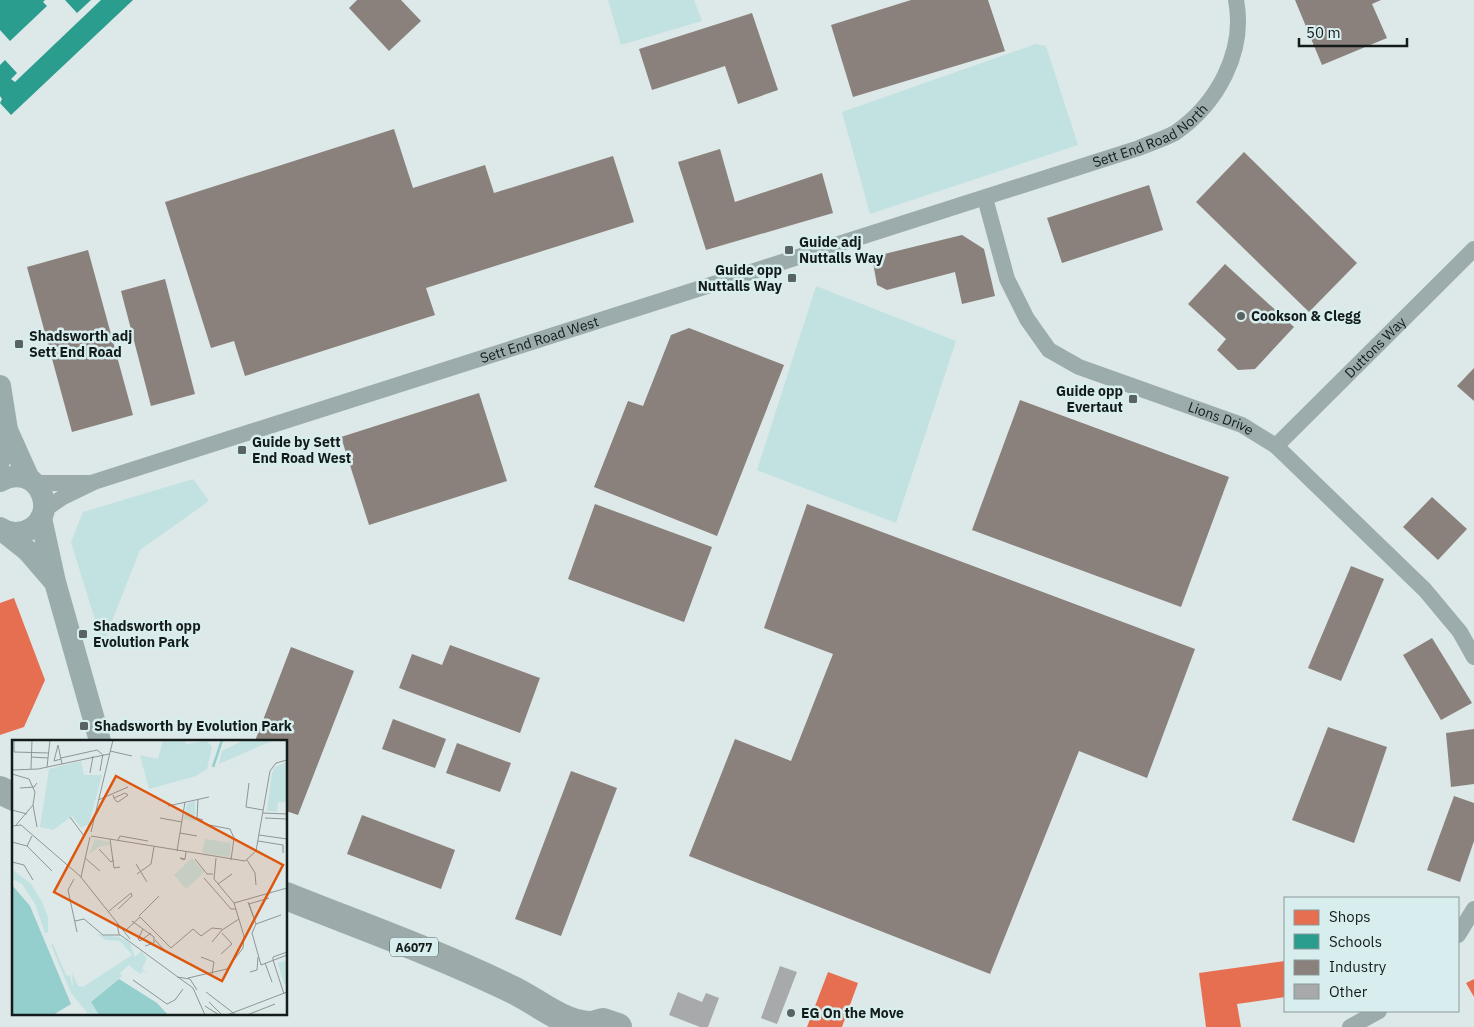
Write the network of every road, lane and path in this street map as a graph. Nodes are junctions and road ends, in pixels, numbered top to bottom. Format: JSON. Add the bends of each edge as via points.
{"nodes":[{"id":1,"x":1236,"y":0,"type":"edge"},
{"id":2,"x":985,"y":198,"type":"junction"},
{"id":3,"x":1474,"y":249,"type":"edge"},
{"id":4,"x":0,"y":386,"type":"edge"},
{"id":5,"x":7,"y":430,"type":"junction"},
{"id":6,"x":1276,"y":446,"type":"junction"},
{"id":7,"x":0,"y":459,"type":"edge"},
{"id":8,"x":0,"y":481,"type":"edge"},
{"id":9,"x":32,"y":481,"type":"junction"},
{"id":10,"x":94,"y":482,"type":"junction"},
{"id":11,"x":43,"y":514,"type":"junction"},
{"id":12,"x":2,"y":529,"type":"edge"},
{"id":13,"x":55,"y":582,"type":"junction"},
{"id":14,"x":1474,"y":657,"type":"edge"},
{"id":15,"x":100,"y":740,"type":"edge"},
{"id":16,"x":0,"y":790,"type":"edge"},
{"id":17,"x":12,"y":795,"type":"edge"},
{"id":18,"x":288,"y":897,"type":"edge"},
{"id":19,"x":1474,"y":909,"type":"edge"},
{"id":20,"x":1459,"y":933,"type":"edge"},
{"id":21,"x":538,"y":1005,"type":"junction"},
{"id":22,"x":1377,"y":1012,"type":"edge"},
{"id":23,"x":587,"y":1026,"type":"edge"},
{"id":24,"x":554,"y":1027,"type":"edge"},
{"id":25,"x":618,"y":1027,"type":"edge"},
{"id":26,"x":1350,"y":1027,"type":"edge"}],
"edges":[{"from":1,"to":2,"type":"street","name":"Sett End Road North","via":[[1238,34],[1231,64],[1215,93],[1198,114],[1173,134]]},
{"from":2,"to":6,"type":"street","name":"Lions Drive","via":[[1007,279],[1026,319],[1050,350],[1079,368],[1242,425]]},
{"from":2,"to":10,"type":"street","name":"Sett End Road West"},
{"from":3,"to":6,"type":"street","name":"Duttons Way"},
{"from":4,"to":5,"type":"main road"},
{"from":5,"to":7,"type":"main road"},
{"from":5,"to":9,"type":"main road"},
{"from":6,"to":14,"type":"street","name":"Lions Drive","via":[[1425,590],[1460,632]]},
{"from":8,"to":9,"type":"main road","via":[[10,477]]},
{"from":9,"to":10,"type":"street","name":"Sett End Road West"},
{"from":9,"to":11,"type":"main road","via":[[44,500]]},
{"from":10,"to":11,"type":"street","name":"Sett End Road West","via":[[63,497]]},
{"from":11,"to":12,"type":"main road","via":[[36,525],[20,533]]},
{"from":11,"to":13,"type":"main road"},
{"from":12,"to":13,"type":"main road","via":[[28,550]]},
{"from":13,"to":15,"type":"main road"},
{"from":16,"to":17,"type":"highway"},
{"from":18,"to":21,"type":"highway","number":"A6077","via":[[442,958],[510,988]]},
{"from":19,"to":20,"type":"street"},
{"from":21,"to":23,"type":"highway","number":"A6077","via":[[566,1020]]},
{"from":21,"to":24,"type":"highway","number":"A6077"},
{"from":22,"to":26,"type":"street"},
{"from":23,"to":25,"type":"highway","number":"A6077","via":[[603,1022]]}]}
